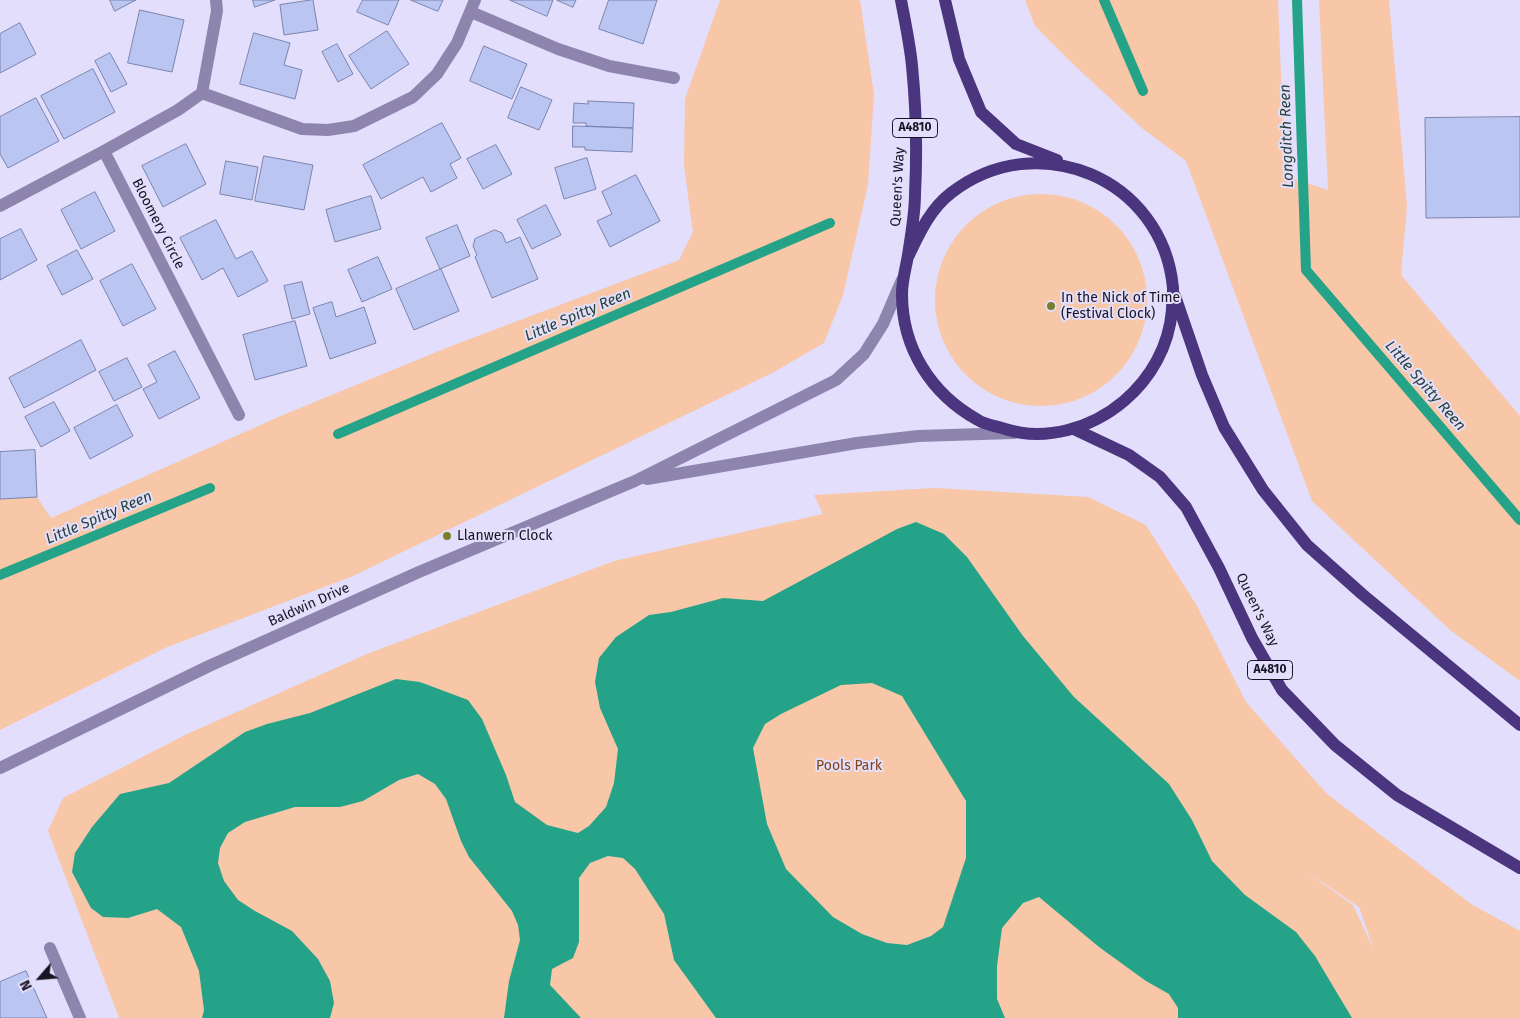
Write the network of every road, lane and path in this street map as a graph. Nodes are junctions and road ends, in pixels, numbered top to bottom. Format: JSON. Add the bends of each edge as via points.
{"nodes":[{"id":1,"x":216,"y":0,"type":"edge"},
{"id":2,"x":902,"y":0,"type":"edge"},
{"id":3,"x":945,"y":0,"type":"edge"},
{"id":4,"x":473,"y":6,"type":"edge"},
{"id":5,"x":674,"y":78,"type":"dead end"},
{"id":6,"x":202,"y":93,"type":"junction"},
{"id":7,"x":104,"y":151,"type":"junction"},
{"id":8,"x":1091,"y":174,"type":"junction"},
{"id":9,"x":0,"y":206,"type":"edge"},
{"id":10,"x":908,"y":257,"type":"junction"},
{"id":11,"x":903,"y":278,"type":"junction"},
{"id":12,"x":1173,"y":288,"type":"junction"},
{"id":13,"x":239,"y":415,"type":"dead end"},
{"id":14,"x":1074,"y":429,"type":"junction"},
{"id":15,"x":1016,"y":432,"type":"junction"},
{"id":16,"x":635,"y":481,"type":"junction"},
{"id":17,"x":1520,"y":725,"type":"edge"},
{"id":18,"x":0,"y":768,"type":"edge"},
{"id":19,"x":1520,"y":868,"type":"edge"},
{"id":20,"x":50,"y":948,"type":"dead end"},
{"id":21,"x":80,"y":1018,"type":"edge"}],
"edges":[{"from":1,"to":6,"type":"street"},
{"from":2,"to":10,"type":"main road","name":"Queen's Way","number":"A4810","via":[[912,66],[915,137],[915,196]]},
{"from":3,"to":8,"type":"main road","name":"Queen's Way","via":[[959,60],[981,112],[1016,144]]},
{"from":4,"to":5,"type":"street","via":[[558,49],[609,66]]},
{"from":4,"to":6,"type":"street","via":[[437,74],[413,97],[354,126],[302,129]]},
{"from":6,"to":7,"type":"street"},
{"from":7,"to":9,"type":"street"},
{"from":7,"to":13,"type":"street","name":"Bloomery Circle"},
{"from":8,"to":10,"type":"main road","name":"Queen's Way","via":[[1053,163],[1018,163],[982,174],[950,194],[924,223]]},
{"from":8,"to":12,"type":"main road","name":"Queen's Way","via":[[1124,193],[1149,221],[1165,253]]},
{"from":10,"to":11,"type":"main road","name":"Queen's Way"},
{"from":11,"to":15,"type":"main road","name":"Queen's Way","via":[[906,335],[923,371],[949,401],[981,422]]},
{"from":11,"to":16,"type":"street","via":[[883,324],[864,354],[836,380]]},
{"from":12,"to":14,"type":"main road","name":"Queen's Way","via":[[1170,324],[1159,359],[1138,390],[1109,414]]},
{"from":12,"to":17,"type":"main road","name":"Queen's Way","via":[[1202,375],[1224,427],[1263,490],[1307,545]]},
{"from":14,"to":15,"type":"main road","name":"Queen's Way","via":[[1046,434]]},
{"from":14,"to":19,"type":"main road","name":"Queen's Way","number":"A4810","via":[[1129,455],[1160,476],[1186,507],[1282,690],[1335,745],[1397,795]]},
{"from":15,"to":16,"type":"street","via":[[918,436],[857,443]]},
{"from":16,"to":18,"type":"street","name":"Baldwin Drive","via":[[419,572],[218,662]]},
{"from":20,"to":21,"type":"street"}]}
